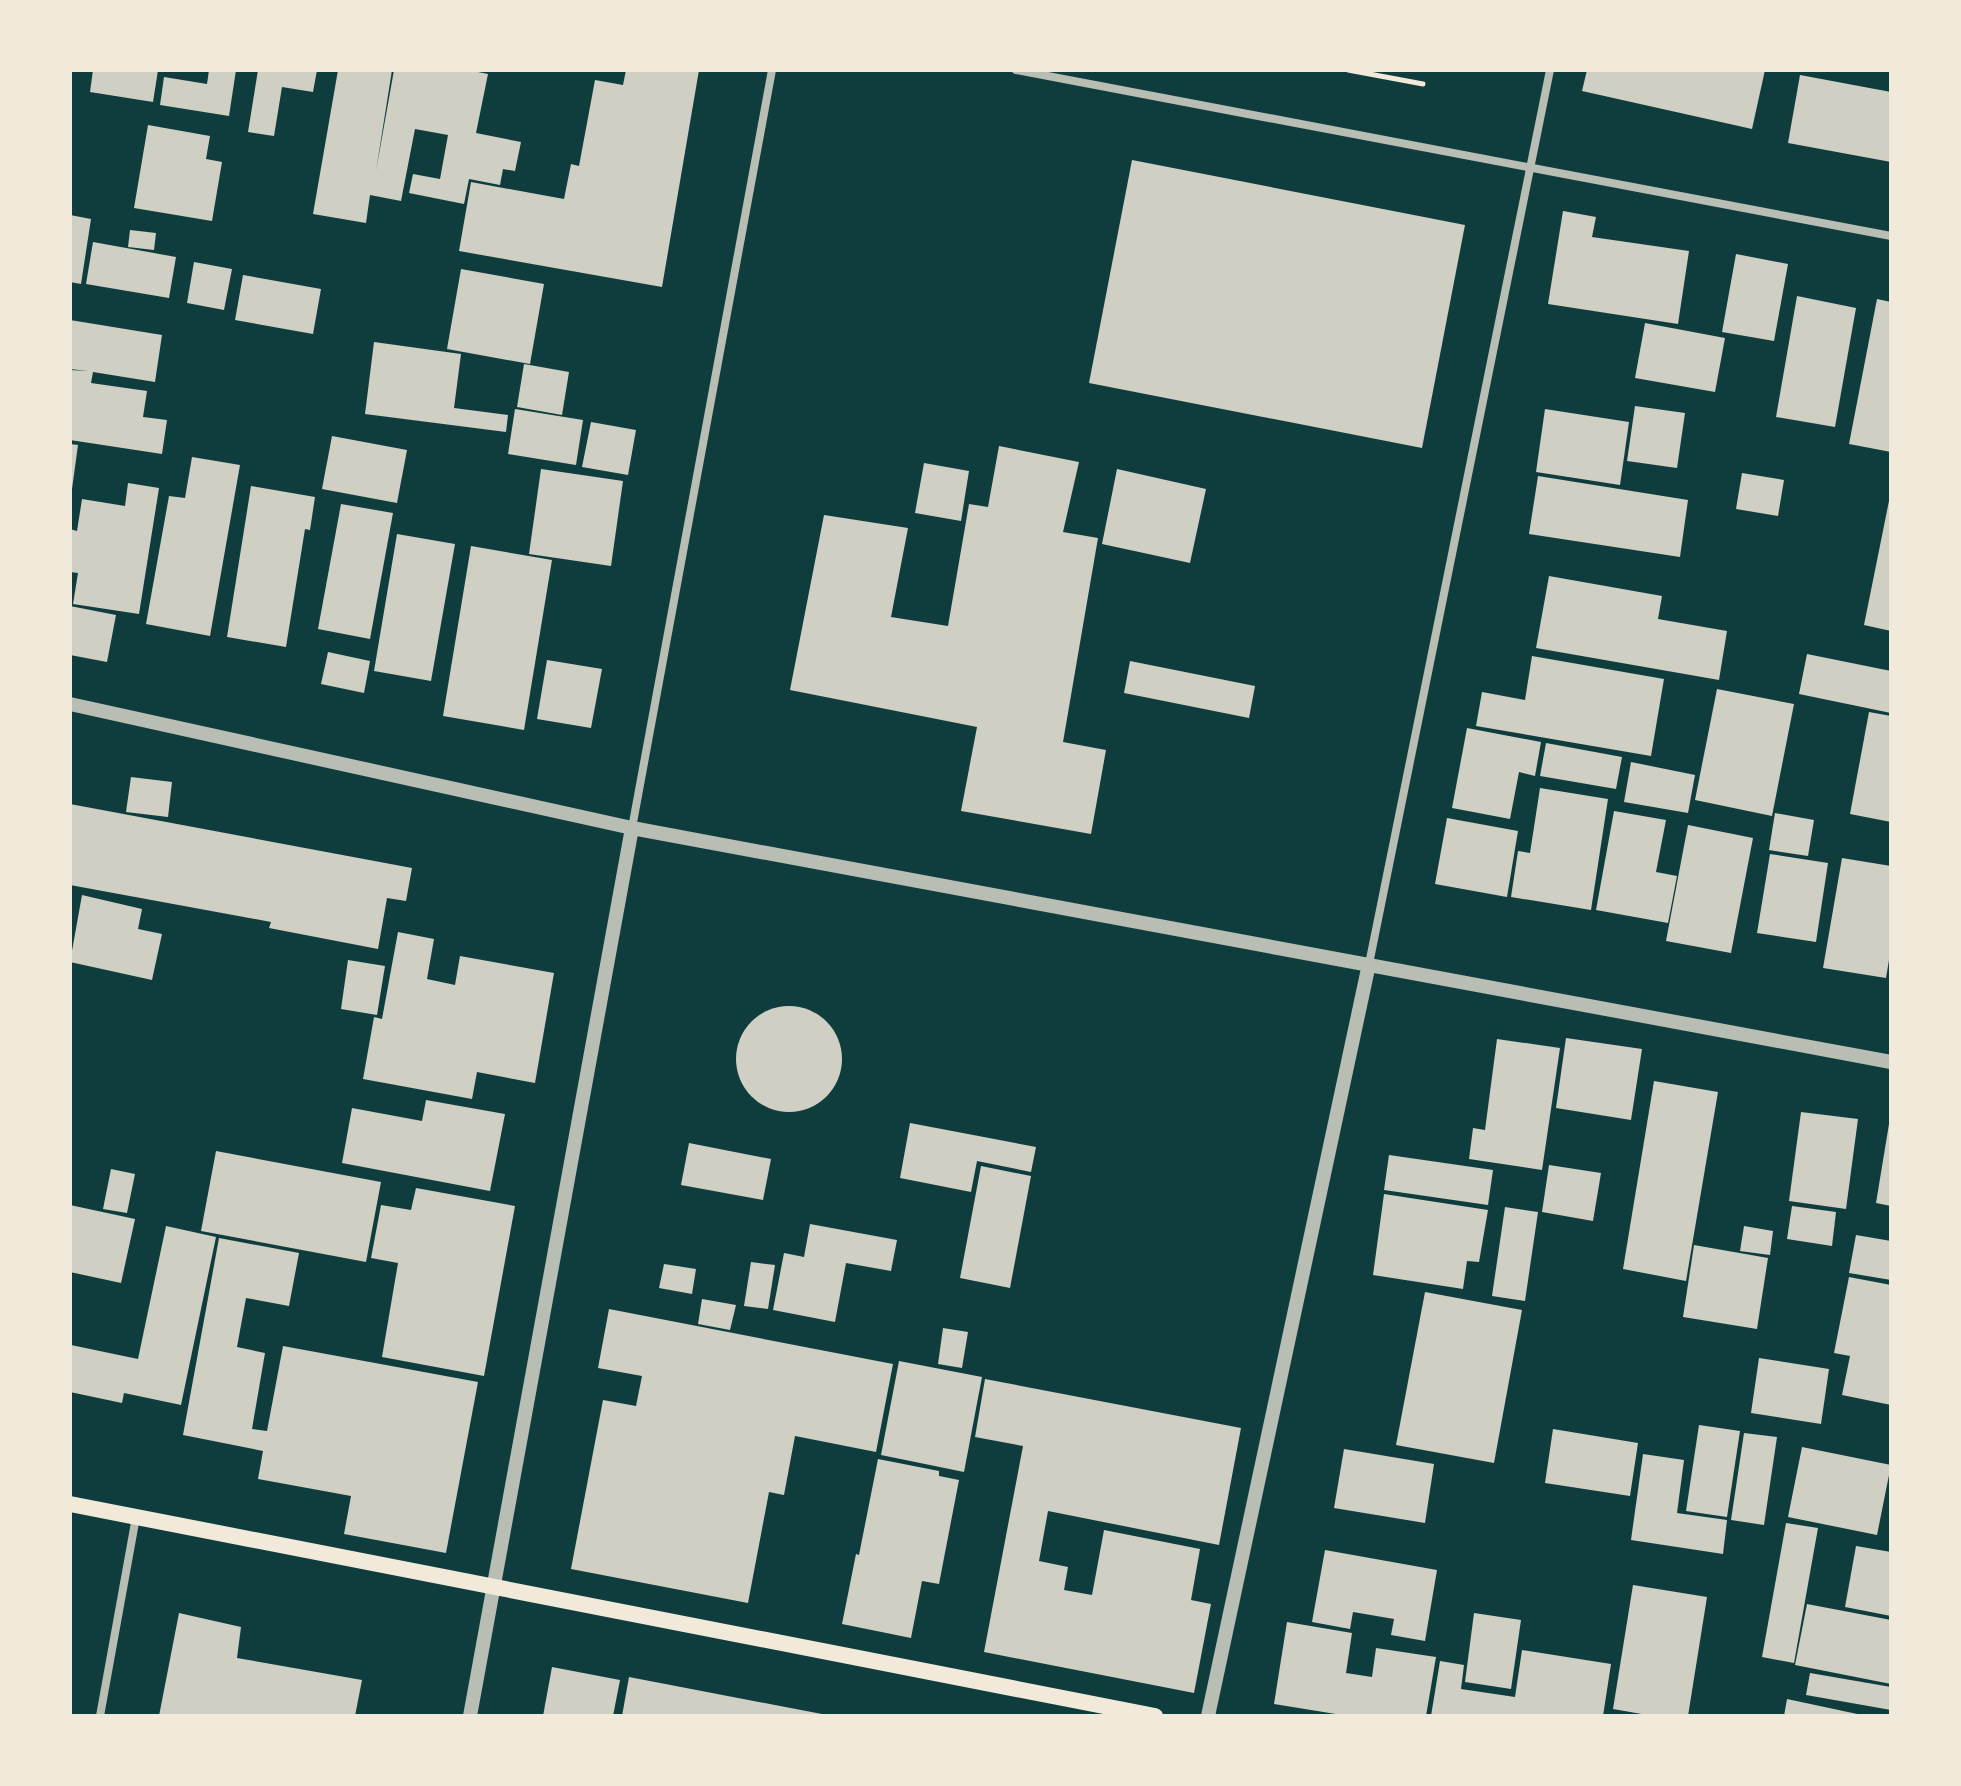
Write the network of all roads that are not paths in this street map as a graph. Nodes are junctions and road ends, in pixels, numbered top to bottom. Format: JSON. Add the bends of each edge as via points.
{"nodes":[{"id":1,"x":772,"y":70,"type":"edge"},
{"id":2,"x":1016,"y":70,"type":"edge"},
{"id":3,"x":1550,"y":70,"type":"edge"},
{"id":4,"x":1531,"y":167,"type":"junction"},
{"id":5,"x":1891,"y":236,"type":"edge"},
{"id":6,"x":70,"y":704,"type":"edge"},
{"id":7,"x":632,"y":828,"type":"junction"},
{"id":8,"x":1369,"y":964,"type":"junction"},
{"id":9,"x":1891,"y":1062,"type":"edge"},
{"id":10,"x":70,"y":1504,"type":"edge"},
{"id":11,"x":136,"y":1517,"type":"junction"},
{"id":12,"x":494,"y":1589,"type":"junction"},
{"id":13,"x":100,"y":1716,"type":"edge"},
{"id":14,"x":470,"y":1716,"type":"edge"},
{"id":15,"x":1155,"y":1716,"type":"edge"},
{"id":16,"x":1208,"y":1716,"type":"edge"}],
"edges":[{"from":1,"to":7,"type":"street"},
{"from":2,"to":4,"type":"street"},
{"from":3,"to":4,"type":"street"},
{"from":4,"to":5,"type":"street"},
{"from":4,"to":8,"type":"street"},
{"from":6,"to":7,"type":"street"},
{"from":7,"to":8,"type":"street"},
{"from":7,"to":12,"type":"street"},
{"from":8,"to":9,"type":"street"},
{"from":8,"to":16,"type":"street"},
{"from":10,"to":11,"type":"main road"},
{"from":11,"to":12,"type":"main road"},
{"from":11,"to":13,"type":"street"},
{"from":12,"to":14,"type":"street"},
{"from":12,"to":15,"type":"main road"}]}
